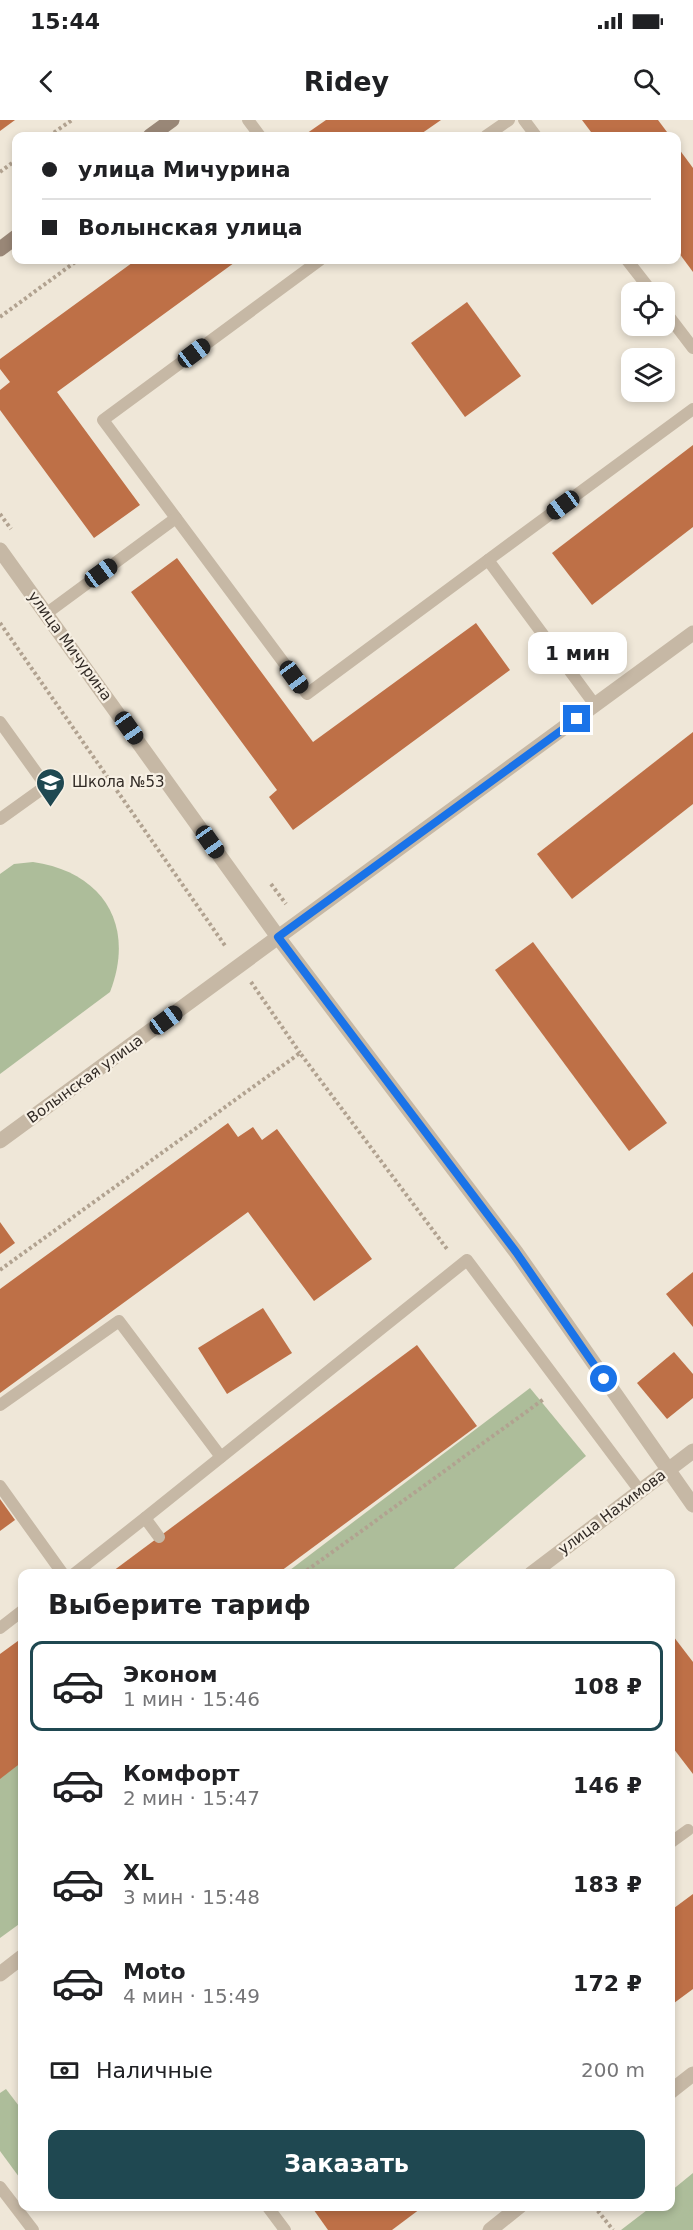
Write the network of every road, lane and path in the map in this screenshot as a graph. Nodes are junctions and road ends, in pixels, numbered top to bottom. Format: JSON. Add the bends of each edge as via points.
{"nodes":[{"id":1,"x":72,"y":120,"type":"edge"},
{"id":2,"x":172,"y":120,"type":"edge"},
{"id":3,"x":509,"y":120,"type":"edge"},
{"id":4,"x":55,"y":132,"type":"edge"},
{"id":5,"x":156,"y":132,"type":"edge"},
{"id":6,"x":492,"y":132,"type":"edge"},
{"id":7,"x":73,"y":264,"type":"edge"},
{"id":8,"x":315,"y":264,"type":"edge"},
{"id":9,"x":630,"y":264,"type":"edge"},
{"id":10,"x":644,"y":282,"type":"edge"},
{"id":11,"x":0,"y":317,"type":"edge"},
{"id":12,"x":675,"y":324,"type":"edge"},
{"id":13,"x":693,"y":348,"type":"edge"},
{"id":14,"x":693,"y":409,"type":"edge"},
{"id":15,"x":176,"y":518,"type":"junction"},
{"id":16,"x":0,"y":550,"type":"edge"},
{"id":17,"x":488,"y":560,"type":"junction"},
{"id":18,"x":47,"y":613,"type":"junction"},
{"id":19,"x":0,"y":623,"type":"edge"},
{"id":20,"x":693,"y":633,"type":"edge"},
{"id":21,"x":595,"y":705,"type":"junction"},
{"id":22,"x":0,"y":722,"type":"edge"},
{"id":23,"x":0,"y":819,"type":"edge"},
{"id":24,"x":278,"y":937,"type":"junction"},
{"id":25,"x":239,"y":966,"type":"junction"},
{"id":26,"x":300,"y":1053,"type":"junction"},
{"id":27,"x":0,"y":1141,"type":"edge"},
{"id":28,"x":459,"y":1266,"type":"junction"},
{"id":29,"x":0,"y":1269,"type":"edge"},
{"id":30,"x":545,"y":1399,"type":"dead end"},
{"id":31,"x":0,"y":1405,"type":"edge"},
{"id":32,"x":693,"y":1451,"type":"edge"},
{"id":33,"x":221,"y":1457,"type":"junction"},
{"id":34,"x":667,"y":1470,"type":"junction"},
{"id":35,"x":0,"y":1486,"type":"edge"},
{"id":36,"x":640,"y":1491,"type":"junction"},
{"id":37,"x":693,"y":1505,"type":"edge"},
{"id":38,"x":145,"y":1518,"type":"junction"},
{"id":39,"x":159,"y":1537,"type":"dead end"},
{"id":40,"x":59,"y":1569,"type":"edge"},
{"id":41,"x":80,"y":1569,"type":"edge"},
{"id":42,"x":309,"y":1569,"type":"edge"},
{"id":43,"x":538,"y":1569,"type":"edge"},
{"id":44,"x":18,"y":1614,"type":"edge"},
{"id":45,"x":0,"y":1628,"type":"edge"},
{"id":46,"x":688,"y":1830,"type":"dead end"},
{"id":47,"x":675,"y":1839,"type":"edge"},
{"id":48,"x":18,"y":1960,"type":"edge"},
{"id":49,"x":0,"y":1974,"type":"edge"},
{"id":50,"x":693,"y":2074,"type":"edge"},
{"id":51,"x":675,"y":2088,"type":"edge"},
{"id":52,"x":0,"y":2187,"type":"edge"},
{"id":53,"x":18,"y":2210,"type":"edge"},
{"id":54,"x":18,"y":2211,"type":"edge"},
{"id":55,"x":271,"y":2211,"type":"edge"},
{"id":56,"x":514,"y":2211,"type":"edge"},
{"id":57,"x":598,"y":2211,"type":"edge"},
{"id":58,"x":33,"y":2230,"type":"edge"},
{"id":59,"x":285,"y":2230,"type":"edge"},
{"id":60,"x":490,"y":2230,"type":"edge"},
{"id":61,"x":613,"y":2230,"type":"edge"}],
"edges":[{"from":1,"to":4,"type":"path"},
{"from":2,"to":5,"type":"street"},
{"from":3,"to":6,"type":"lane"},
{"from":7,"to":11,"type":"path"},
{"from":8,"to":15,"type":"lane","via":[[103,420]]},
{"from":9,"to":10,"type":"lane"},
{"from":12,"to":13,"type":"lane"},
{"from":14,"to":17,"type":"lane"},
{"from":15,"to":17,"type":"lane","via":[[307,694]]},
{"from":15,"to":18,"type":"lane"},
{"from":16,"to":18,"type":"street","name":"улица Мичурина"},
{"from":17,"to":21,"type":"lane"},
{"from":18,"to":24,"type":"street","name":"улица Мичурина"},
{"from":19,"to":25,"type":"path"},
{"from":20,"to":21,"type":"street","name":"Волынская улица"},
{"from":21,"to":24,"type":"street","name":"Волынская улица"},
{"from":22,"to":23,"type":"lane","via":[[46,786]]},
{"from":24,"to":25,"type":"street","name":"Волынская улица"},
{"from":24,"to":34,"type":"street","name":"улица Мичурина","via":[[516,1252]]},
{"from":25,"to":26,"type":"path"},
{"from":25,"to":27,"type":"street","name":"Волынская улица"},
{"from":26,"to":28,"type":"path"},
{"from":26,"to":29,"type":"path"},
{"from":28,"to":33,"type":"lane"},
{"from":28,"to":36,"type":"lane","via":[[467,1260]]},
{"from":30,"to":42,"type":"path"},
{"from":31,"to":33,"type":"lane","via":[[119,1321]]},
{"from":32,"to":34,"type":"street","name":"улица Нахимова"},
{"from":33,"to":38,"type":"lane"},
{"from":34,"to":36,"type":"street","name":"улица Нахимова"},
{"from":34,"to":37,"type":"street","name":"улица Мичурина"},
{"from":35,"to":40,"type":"lane"},
{"from":36,"to":43,"type":"street","name":"улица Нахимова"},
{"from":38,"to":39,"type":"lane"},
{"from":38,"to":41,"type":"lane"},
{"from":44,"to":45,"type":"lane"},
{"from":46,"to":47,"type":"lane"},
{"from":48,"to":49,"type":"street"},
{"from":50,"to":51,"type":"street"},
{"from":52,"to":53,"type":"lane"},
{"from":54,"to":58,"type":"lane"},
{"from":55,"to":59,"type":"lane"},
{"from":56,"to":60,"type":"street"},
{"from":57,"to":61,"type":"path"}]}
